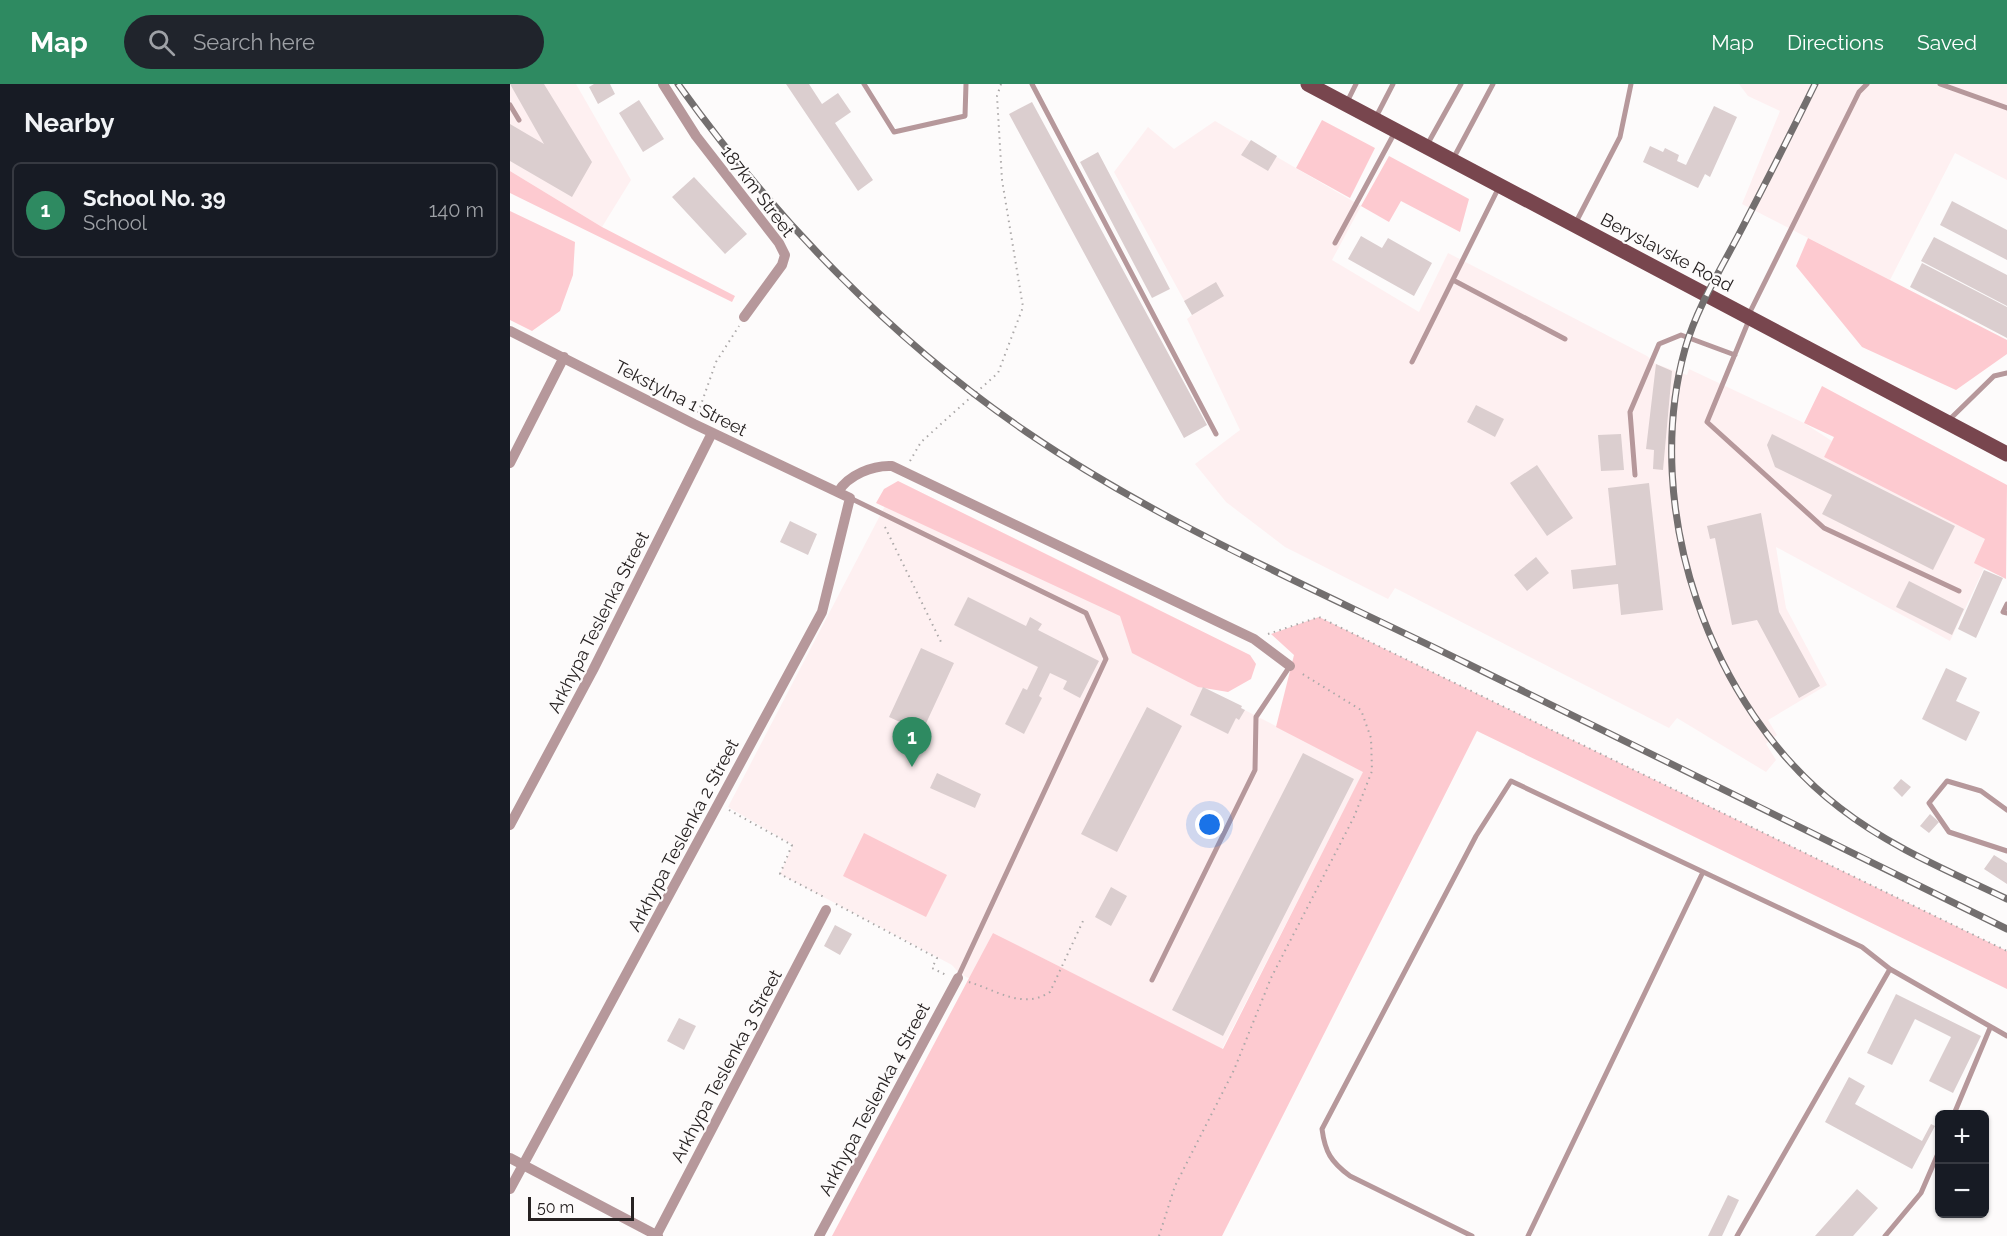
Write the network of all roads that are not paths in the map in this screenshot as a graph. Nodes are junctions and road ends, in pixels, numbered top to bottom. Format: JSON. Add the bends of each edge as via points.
{"nodes":[{"id":1,"x":663,"y":84,"type":"edge"},
{"id":2,"x":864,"y":84,"type":"edge"},
{"id":3,"x":966,"y":84,"type":"edge"},
{"id":4,"x":1032,"y":84,"type":"edge"},
{"id":5,"x":1308,"y":84,"type":"edge"},
{"id":6,"x":1356,"y":84,"type":"edge"},
{"id":7,"x":1393,"y":84,"type":"edge"},
{"id":8,"x":1461,"y":84,"type":"edge"},
{"id":9,"x":1493,"y":84,"type":"edge"},
{"id":10,"x":1631,"y":84,"type":"edge"},
{"id":11,"x":1866,"y":84,"type":"edge"},
{"id":12,"x":1940,"y":84,"type":"edge"},
{"id":13,"x":1346,"y":104,"type":"junction"},
{"id":14,"x":510,"y":105,"type":"edge"},
{"id":15,"x":2007,"y":108,"type":"edge"},
{"id":16,"x":1375,"y":119,"type":"junction"},
{"id":17,"x":519,"y":120,"type":"dead end"},
{"id":18,"x":1395,"y":130,"type":"junction"},
{"id":19,"x":1426,"y":147,"type":"junction"},
{"id":20,"x":1453,"y":161,"type":"junction"},
{"id":21,"x":1500,"y":186,"type":"junction"},
{"id":22,"x":1575,"y":225,"type":"junction"},
{"id":23,"x":1335,"y":243,"type":"dead end"},
{"id":24,"x":1453,"y":280,"type":"junction"},
{"id":25,"x":744,"y":317,"type":"road end"},
{"id":26,"x":1748,"y":318,"type":"junction"},
{"id":27,"x":510,"y":331,"type":"edge"},
{"id":28,"x":1564,"y":339,"type":"dead end"},
{"id":29,"x":1735,"y":355,"type":"junction"},
{"id":30,"x":564,"y":357,"type":"junction"},
{"id":31,"x":1412,"y":362,"type":"dead end"},
{"id":32,"x":2007,"y":373,"type":"edge"},
{"id":33,"x":1947,"y":422,"type":"junction"},
{"id":34,"x":712,"y":433,"type":"junction"},
{"id":35,"x":1216,"y":434,"type":"dead end"},
{"id":36,"x":2007,"y":454,"type":"edge"},
{"id":37,"x":510,"y":463,"type":"edge"},
{"id":38,"x":1635,"y":475,"type":"dead end"},
{"id":39,"x":838,"y":492,"type":"junction"},
{"id":40,"x":850,"y":498,"type":"junction"},
{"id":41,"x":1959,"y":591,"type":"dead end"},
{"id":42,"x":2007,"y":604,"type":"edge"},
{"id":43,"x":2007,"y":613,"type":"edge"},
{"id":44,"x":1290,"y":666,"type":"joint"},
{"id":45,"x":2007,"y":810,"type":"edge"},
{"id":46,"x":510,"y":825,"type":"edge"},
{"id":47,"x":2007,"y":851,"type":"edge"},
{"id":48,"x":1703,"y":872,"type":"junction"},
{"id":49,"x":826,"y":910,"type":"dead end"},
{"id":50,"x":1890,"y":969,"type":"junction"},
{"id":51,"x":957,"y":979,"type":"joint"},
{"id":52,"x":1152,"y":980,"type":"dead end"},
{"id":53,"x":1990,"y":1028,"type":"junction"},
{"id":54,"x":2007,"y":1036,"type":"edge"},
{"id":55,"x":1956,"y":1110,"type":"edge"},
{"id":56,"x":510,"y":1158,"type":"edge"},
{"id":57,"x":1935,"y":1161,"type":"edge"},
{"id":58,"x":524,"y":1164,"type":"junction"},
{"id":59,"x":510,"y":1189,"type":"edge"},
{"id":60,"x":657,"y":1236,"type":"edge"},
{"id":61,"x":819,"y":1236,"type":"edge"},
{"id":62,"x":1472,"y":1236,"type":"edge"},
{"id":63,"x":1528,"y":1236,"type":"edge"},
{"id":64,"x":1737,"y":1236,"type":"edge"},
{"id":65,"x":1885,"y":1236,"type":"edge"}],
"edges":[{"from":1,"to":25,"type":"street","name":"187km Street","via":[[696,136],[785,255],[782,265]]},
{"from":2,"to":3,"type":"lane","via":[[894,132],[965,117]]},
{"from":4,"to":35,"type":"lane"},
{"from":5,"to":13,"type":"main road","name":"Beryslavske Road"},
{"from":6,"to":13,"type":"lane"},
{"from":7,"to":16,"type":"lane"},
{"from":8,"to":19,"type":"lane"},
{"from":9,"to":20,"type":"lane"},
{"from":10,"to":22,"type":"lane","via":[[1620,137]]},
{"from":11,"to":26,"type":"lane"},
{"from":12,"to":15,"type":"lane"},
{"from":13,"to":16,"type":"main road","name":"Beryslavske Road"},
{"from":14,"to":17,"type":"lane"},
{"from":16,"to":18,"type":"main road","name":"Beryslavske Road"},
{"from":18,"to":19,"type":"main road","name":"Beryslavske Road"},
{"from":18,"to":23,"type":"lane"},
{"from":19,"to":20,"type":"main road","name":"Beryslavske Road"},
{"from":20,"to":21,"type":"main road","name":"Beryslavske Road"},
{"from":21,"to":22,"type":"main road","name":"Beryslavske Road"},
{"from":21,"to":24,"type":"lane"},
{"from":22,"to":26,"type":"main road","name":"Beryslavske Road"},
{"from":24,"to":28,"type":"lane"},
{"from":24,"to":31,"type":"lane"},
{"from":26,"to":29,"type":"lane"},
{"from":26,"to":33,"type":"main road","name":"Beryslavske Road"},
{"from":27,"to":30,"type":"street","name":"Tekstylna 1 Street"},
{"from":29,"to":38,"type":"lane","via":[[1681,335],[1659,344],[1630,412]]},
{"from":29,"to":41,"type":"lane","via":[[1707,422],[1824,528]]},
{"from":30,"to":34,"type":"street","name":"Tekstylna 1 Street"},
{"from":30,"to":37,"type":"street"},
{"from":32,"to":33,"type":"lane","via":[[1994,376]]},
{"from":33,"to":36,"type":"main road","name":"Beryslavske Road"},
{"from":34,"to":39,"type":"street","name":"Tekstylna 1 Street"},
{"from":34,"to":46,"type":"street","name":"Arkhypa Teslenka Street"},
{"from":39,"to":40,"type":"street"},
{"from":39,"to":44,"type":"street","via":[[858,474],[892,466],[1254,639]]},
{"from":40,"to":51,"type":"lane","via":[[1086,613],[1106,659]]},
{"from":40,"to":58,"type":"street","name":"Arkhypa Teslenka 2 Street","via":[[822,612]]},
{"from":42,"to":43,"type":"lane","via":[[2003,612]]},
{"from":44,"to":52,"type":"lane","via":[[1256,717],[1255,770]]},
{"from":45,"to":47,"type":"lane","via":[[1981,791],[1947,781],[1929,803],[1949,832]]},
{"from":48,"to":50,"type":"lane","via":[[1862,947]]},
{"from":48,"to":62,"type":"lane","via":[[1510,781],[1476,836],[1322,1129],[1328,1156],[1350,1176]]},
{"from":48,"to":63,"type":"lane"},
{"from":49,"to":60,"type":"street","name":"Arkhypa Teslenka 3 Street"},
{"from":50,"to":53,"type":"lane"},
{"from":50,"to":64,"type":"lane"},
{"from":51,"to":61,"type":"street","name":"Arkhypa Teslenka 4 Street"},
{"from":53,"to":54,"type":"lane"},
{"from":53,"to":55,"type":"lane"},
{"from":56,"to":58,"type":"street"},
{"from":57,"to":65,"type":"lane","via":[[1921,1193]]},
{"from":58,"to":59,"type":"street","name":"Arkhypa Teslenka 2 Street"},
{"from":58,"to":60,"type":"street"}]}
